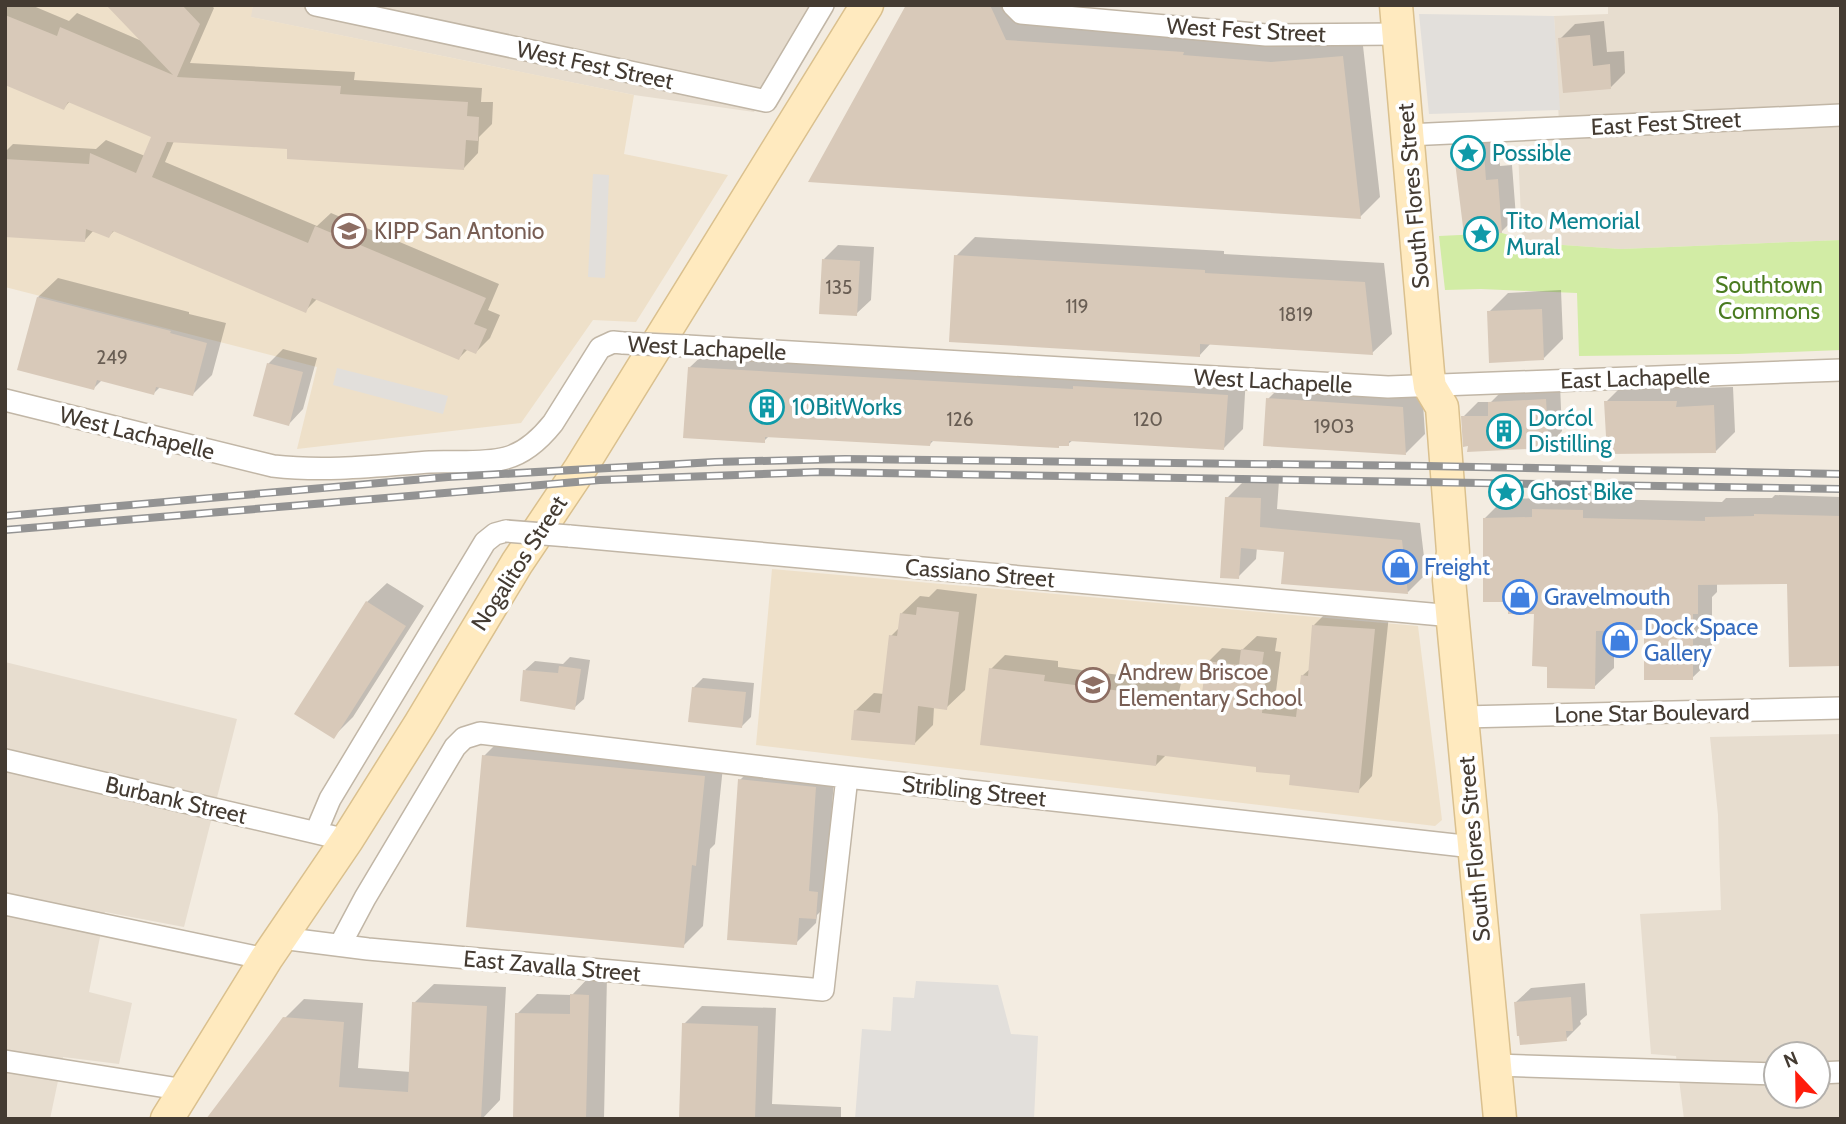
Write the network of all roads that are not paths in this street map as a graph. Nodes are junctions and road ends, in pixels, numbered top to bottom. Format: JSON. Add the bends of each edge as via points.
{"nodes":[{"id":1,"x":316,"y":5,"type":"edge"},
{"id":2,"x":823,"y":5,"type":"edge"},
{"id":3,"x":867,"y":5,"type":"edge"},
{"id":4,"x":1013,"y":5,"type":"edge"},
{"id":5,"x":1398,"y":20,"type":"edge"},
{"id":6,"x":1841,"y":115,"type":"edge"},
{"id":7,"x":1407,"y":135,"type":"junction"},
{"id":8,"x":1841,"y":370,"type":"edge"},
{"id":9,"x":1430,"y":387,"type":"junction"},
{"id":10,"x":5,"y":400,"type":"edge"},
{"id":11,"x":506,"y":531,"type":"joint"},
{"id":12,"x":1453,"y":616,"type":"junction"},
{"id":13,"x":1841,"y":709,"type":"edge"},
{"id":14,"x":1462,"y":717,"type":"junction"},
{"id":15,"x":5,"y":760,"type":"edge"},
{"id":16,"x":847,"y":777,"type":"junction"},
{"id":17,"x":316,"y":832,"type":"junction"},
{"id":18,"x":347,"y":840,"type":"junction"},
{"id":19,"x":1473,"y":847,"type":"junction"},
{"id":20,"x":5,"y":904,"type":"edge"},
{"id":21,"x":340,"y":945,"type":"junction"},
{"id":22,"x":273,"y":948,"type":"junction"},
{"id":23,"x":5,"y":1061,"type":"edge"},
{"id":24,"x":1495,"y":1065,"type":"junction"},
{"id":25,"x":1762,"y":1074,"type":"edge"},
{"id":26,"x":185,"y":1090,"type":"junction"},
{"id":27,"x":167,"y":1119,"type":"edge"},
{"id":28,"x":1500,"y":1119,"type":"edge"}],
"edges":[{"from":1,"to":2,"type":"street","name":"West Fest Street","via":[[766,101]]},
{"from":3,"to":18,"type":"main road","name":"Nogalitos Street"},
{"from":4,"to":5,"type":"street","name":"West Fest Street","via":[[1021,13],[1265,35]]},
{"from":5,"to":7,"type":"main road","name":"South Flores Street"},
{"from":6,"to":7,"type":"street","name":"East Fest Street"},
{"from":7,"to":9,"type":"main road","name":"South Flores Street"},
{"from":8,"to":9,"type":"street","name":"East Lachapelle"},
{"from":9,"to":10,"type":"street","name":"West Lachapelle","bridge":true,"via":[[613,342],[600,348],[544,435],[506,458],[335,469],[273,466]]},
{"from":9,"to":12,"type":"main road","name":"South Flores Street","via":[[1423,408],[1427,466],[1436,552],[1449,580]]},
{"from":11,"to":12,"type":"street","name":"Cassiano Street","bridge":true},
{"from":11,"to":17,"type":"street","name":"Nogalitos Street","via":[[485,542],[330,799]]},
{"from":12,"to":14,"type":"main road","name":"South Flores Street"},
{"from":13,"to":14,"type":"street","name":"Lone Star Boulevard"},
{"from":14,"to":19,"type":"main road","name":"South Flores Street"},
{"from":15,"to":17,"type":"street","name":"Burbank Street"},
{"from":16,"to":19,"type":"street","name":"Stribling Street"},
{"from":16,"to":21,"type":"street","name":"Stribling Street","via":[[480,733],[464,738]]},
{"from":16,"to":21,"type":"street","name":"East Zavalla Street","via":[[823,990]]},
{"from":17,"to":18,"type":"street","name":"Burbank Street"},
{"from":18,"to":22,"type":"main road","name":"Nogalitos Street"},
{"from":19,"to":24,"type":"main road","name":"South Flores Street"},
{"from":20,"to":22,"type":"street","name":"East Zavalla Street"},
{"from":21,"to":22,"type":"street","name":"East Zavalla Street"},
{"from":22,"to":26,"type":"main road","name":"Nogalitos Street"},
{"from":23,"to":26,"type":"street"},
{"from":24,"to":25,"type":"street"},
{"from":24,"to":28,"type":"main road","name":"South Flores Street"},
{"from":26,"to":27,"type":"main road","name":"Nogalitos Street"}]}
